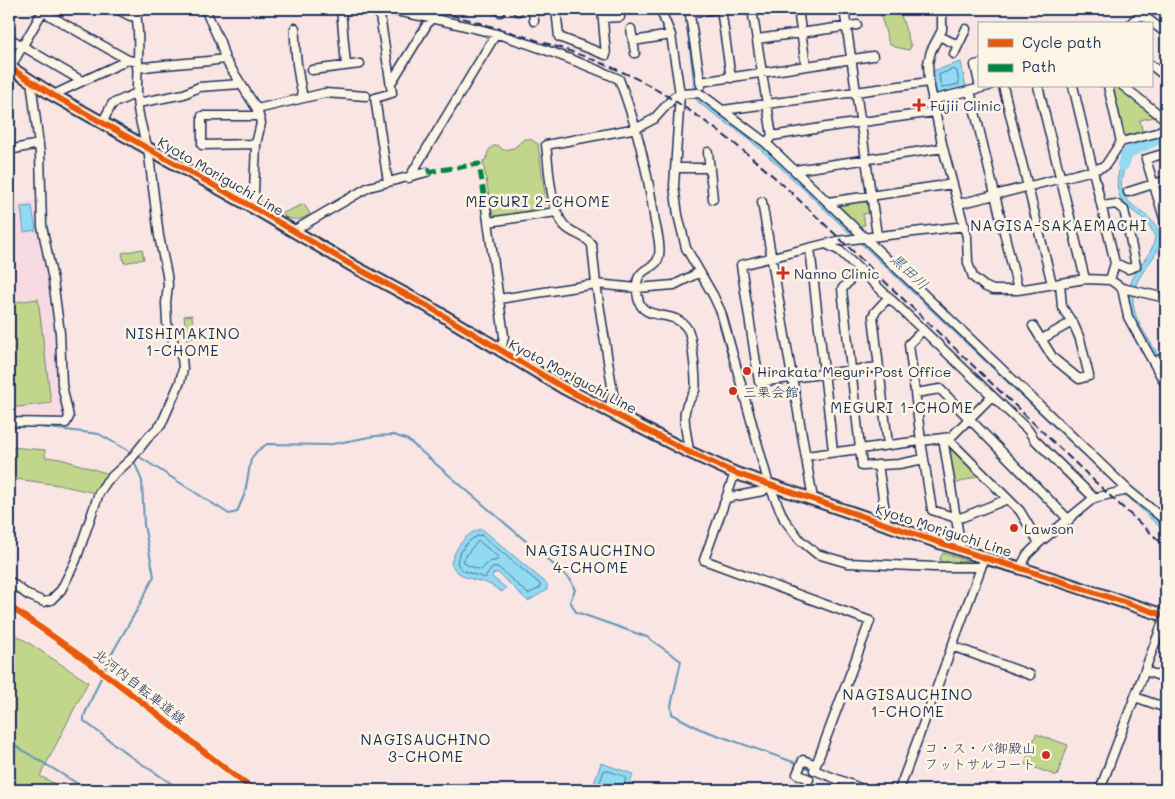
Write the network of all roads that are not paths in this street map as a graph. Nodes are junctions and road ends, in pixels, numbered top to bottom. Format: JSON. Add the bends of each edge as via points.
{"nodes":[{"id":1,"x":117,"y":9,"type":"edge"},
{"id":2,"x":205,"y":9,"type":"edge"},
{"id":3,"x":341,"y":9,"type":"edge"},
{"id":4,"x":380,"y":9,"type":"edge"},
{"id":5,"x":385,"y":9,"type":"edge"},
{"id":6,"x":532,"y":9,"type":"edge"},
{"id":7,"x":556,"y":9,"type":"edge"},
{"id":8,"x":602,"y":9,"type":"edge"},
{"id":9,"x":660,"y":9,"type":"edge"},
{"id":10,"x":717,"y":9,"type":"edge"},
{"id":11,"x":721,"y":9,"type":"edge"},
{"id":12,"x":752,"y":9,"type":"edge"},
{"id":13,"x":798,"y":9,"type":"edge"},
{"id":14,"x":844,"y":9,"type":"edge"},
{"id":15,"x":942,"y":9,"type":"edge"},
{"id":16,"x":41,"y":10,"type":"edge"},
{"id":17,"x":690,"y":11,"type":"edge"},
{"id":18,"x":1144,"y":11,"type":"edge"},
{"id":19,"x":136,"y":13,"type":"edge"},
{"id":20,"x":620,"y":17,"type":"dead end"},
{"id":21,"x":431,"y":18,"type":"junction"},
{"id":22,"x":603,"y":18,"type":"junction"},
{"id":23,"x":534,"y":21,"type":"dead end"},
{"id":24,"x":1132,"y":22,"type":"edge"},
{"id":25,"x":857,"y":25,"type":"dead end"},
{"id":26,"x":847,"y":27,"type":"junction"},
{"id":27,"x":295,"y":28,"type":"dead end"},
{"id":28,"x":631,"y":29,"type":"dead end"},
{"id":29,"x":966,"y":29,"type":"dead end"},
{"id":30,"x":801,"y":33,"type":"junction"},
{"id":31,"x":1166,"y":33,"type":"edge"},
{"id":32,"x":496,"y":34,"type":"junction"},
{"id":33,"x":671,"y":35,"type":"junction"},
{"id":34,"x":939,"y":36,"type":"junction"},
{"id":35,"x":9,"y":38,"type":"edge"},
{"id":36,"x":757,"y":39,"type":"junction"},
{"id":37,"x":633,"y":41,"type":"junction"},
{"id":38,"x":22,"y":46,"type":"junction"},
{"id":39,"x":958,"y":46,"type":"junction"},
{"id":40,"x":635,"y":53,"type":"dead end"},
{"id":41,"x":954,"y":54,"type":"dead end"},
{"id":42,"x":873,"y":56,"type":"dead end"},
{"id":43,"x":225,"y":59,"type":"junction"},
{"id":44,"x":128,"y":60,"type":"junction"},
{"id":45,"x":852,"y":60,"type":"junction"},
{"id":46,"x":360,"y":64,"type":"dead end"},
{"id":47,"x":978,"y":64,"type":"edge"},
{"id":48,"x":138,"y":65,"type":"junction"},
{"id":49,"x":346,"y":65,"type":"junction"},
{"id":50,"x":806,"y":66,"type":"junction"},
{"id":51,"x":1152,"y":66,"type":"edge"},
{"id":52,"x":10,"y":67,"type":"edge"},
{"id":53,"x":312,"y":70,"type":"dead end"},
{"id":54,"x":762,"y":73,"type":"junction"},
{"id":55,"x":1166,"y":77,"type":"edge"},
{"id":56,"x":730,"y":78,"type":"junction"},
{"id":57,"x":978,"y":79,"type":"edge"},
{"id":58,"x":31,"y":80,"type":"junction"},
{"id":59,"x":82,"y":81,"type":"junction"},
{"id":60,"x":700,"y":82,"type":"junction"},
{"id":61,"x":929,"y":82,"type":"junction"},
{"id":62,"x":391,"y":83,"type":"junction"},
{"id":63,"x":241,"y":84,"type":"junction"},
{"id":64,"x":978,"y":87,"type":"edge"},
{"id":65,"x":1003,"y":88,"type":"edge"},
{"id":66,"x":1038,"y":88,"type":"edge"},
{"id":67,"x":1073,"y":88,"type":"edge"},
{"id":68,"x":1108,"y":88,"type":"edge"},
{"id":69,"x":1126,"y":88,"type":"edge"},
{"id":70,"x":856,"y":91,"type":"junction"},
{"id":71,"x":970,"y":91,"type":"junction"},
{"id":72,"x":136,"y":93,"type":"junction"},
{"id":73,"x":680,"y":94,"type":"junction"},
{"id":74,"x":698,"y":94,"type":"junction"},
{"id":75,"x":53,"y":95,"type":"junction"},
{"id":76,"x":366,"y":96,"type":"dead end"},
{"id":77,"x":303,"y":98,"type":"junction"},
{"id":78,"x":932,"y":100,"type":"junction"},
{"id":79,"x":138,"y":103,"type":"junction"},
{"id":80,"x":767,"y":104,"type":"junction"},
{"id":81,"x":723,"y":110,"type":"junction"},
{"id":82,"x":258,"y":112,"type":"junction"},
{"id":83,"x":934,"y":112,"type":"junction"},
{"id":84,"x":1166,"y":120,"type":"edge"},
{"id":85,"x":102,"y":123,"type":"junction"},
{"id":86,"x":861,"y":123,"type":"junction"},
{"id":87,"x":1166,"y":127,"type":"edge"},
{"id":88,"x":637,"y":128,"type":"junction"},
{"id":89,"x":772,"y":136,"type":"junction"},
{"id":90,"x":1121,"y":142,"type":"junction"},
{"id":91,"x":766,"y":143,"type":"junction"},
{"id":92,"x":39,"y":144,"type":"junction"},
{"id":93,"x":256,"y":144,"type":"junction"},
{"id":94,"x":148,"y":148,"type":"junction"},
{"id":95,"x":942,"y":148,"type":"junction"},
{"id":96,"x":9,"y":150,"type":"edge"},
{"id":97,"x":708,"y":152,"type":"dead end"},
{"id":98,"x":1166,"y":153,"type":"edge"},
{"id":99,"x":866,"y":160,"type":"junction"},
{"id":100,"x":676,"y":168,"type":"junction"},
{"id":101,"x":710,"y":168,"type":"junction"},
{"id":102,"x":795,"y":170,"type":"junction"},
{"id":103,"x":1093,"y":170,"type":"junction"},
{"id":104,"x":427,"y":172,"type":"dead end"},
{"id":105,"x":409,"y":178,"type":"junction"},
{"id":106,"x":1061,"y":178,"type":"junction"},
{"id":107,"x":1166,"y":180,"type":"edge"},
{"id":108,"x":388,"y":182,"type":"junction"},
{"id":109,"x":953,"y":184,"type":"junction"},
{"id":110,"x":1153,"y":184,"type":"junction"},
{"id":111,"x":1028,"y":187,"type":"junction"},
{"id":112,"x":1128,"y":192,"type":"dead end"},
{"id":113,"x":995,"y":195,"type":"junction"},
{"id":114,"x":872,"y":196,"type":"junction"},
{"id":115,"x":713,"y":199,"type":"dead end"},
{"id":116,"x":485,"y":200,"type":"dead end"},
{"id":117,"x":762,"y":202,"type":"dead end"},
{"id":118,"x":828,"y":202,"type":"junction"},
{"id":119,"x":959,"y":204,"type":"junction"},
{"id":120,"x":1102,"y":206,"type":"junction"},
{"id":121,"x":1163,"y":206,"type":"edge"},
{"id":122,"x":256,"y":209,"type":"junction"},
{"id":123,"x":556,"y":212,"type":"junction"},
{"id":124,"x":489,"y":222,"type":"junction"},
{"id":125,"x":1166,"y":225,"type":"edge"},
{"id":126,"x":964,"y":226,"type":"junction"},
{"id":127,"x":293,"y":231,"type":"junction"},
{"id":128,"x":877,"y":235,"type":"junction"},
{"id":129,"x":860,"y":237,"type":"junction"},
{"id":130,"x":826,"y":244,"type":"junction"},
{"id":131,"x":810,"y":248,"type":"junction"},
{"id":132,"x":773,"y":258,"type":"junction"},
{"id":133,"x":1115,"y":263,"type":"junction"},
{"id":134,"x":860,"y":269,"type":"junction"},
{"id":135,"x":700,"y":272,"type":"junction"},
{"id":136,"x":1085,"y":279,"type":"junction"},
{"id":137,"x":1110,"y":280,"type":"junction"},
{"id":138,"x":596,"y":284,"type":"junction"},
{"id":139,"x":1056,"y":284,"type":"junction"},
{"id":140,"x":637,"y":288,"type":"junction"},
{"id":141,"x":1129,"y":289,"type":"junction"},
{"id":142,"x":1018,"y":290,"type":"junction"},
{"id":143,"x":889,"y":297,"type":"junction"},
{"id":144,"x":1166,"y":298,"type":"edge"},
{"id":145,"x":499,"y":299,"type":"junction"},
{"id":146,"x":1072,"y":322,"type":"junction"},
{"id":147,"x":1032,"y":326,"type":"dead end"},
{"id":148,"x":923,"y":330,"type":"junction"},
{"id":149,"x":1042,"y":339,"type":"junction"},
{"id":150,"x":502,"y":352,"type":"junction"},
{"id":151,"x":1166,"y":356,"type":"edge"},
{"id":152,"x":1154,"y":363,"type":"junction"},
{"id":153,"x":878,"y":367,"type":"junction"},
{"id":154,"x":851,"y":370,"type":"junction"},
{"id":155,"x":824,"y":374,"type":"junction"},
{"id":156,"x":793,"y":378,"type":"junction"},
{"id":157,"x":1166,"y":385,"type":"edge"},
{"id":158,"x":916,"y":393,"type":"junction"},
{"id":159,"x":992,"y":396,"type":"junction"},
{"id":160,"x":609,"y":410,"type":"junction"},
{"id":161,"x":969,"y":419,"type":"junction"},
{"id":162,"x":9,"y":422,"type":"edge"},
{"id":163,"x":945,"y":438,"type":"junction"},
{"id":164,"x":922,"y":441,"type":"junction"},
{"id":165,"x":888,"y":445,"type":"junction"},
{"id":166,"x":859,"y":448,"type":"junction"},
{"id":167,"x":689,"y":452,"type":"junction"},
{"id":168,"x":833,"y":452,"type":"junction"},
{"id":169,"x":806,"y":456,"type":"junction"},
{"id":170,"x":924,"y":459,"type":"junction"},
{"id":171,"x":878,"y":466,"type":"junction"},
{"id":172,"x":735,"y":473,"type":"junction"},
{"id":173,"x":769,"y":485,"type":"junction"},
{"id":174,"x":1124,"y":490,"type":"junction"},
{"id":175,"x":726,"y":498,"type":"junction"},
{"id":176,"x":1094,"y":498,"type":"junction"},
{"id":177,"x":813,"y":499,"type":"junction"},
{"id":178,"x":1008,"y":499,"type":"junction"},
{"id":179,"x":1166,"y":501,"type":"edge"},
{"id":180,"x":956,"y":518,"type":"junction"},
{"id":181,"x":1069,"y":520,"type":"junction"},
{"id":182,"x":1165,"y":520,"type":"edge"},
{"id":183,"x":887,"y":524,"type":"junction"},
{"id":184,"x":1039,"y":543,"type":"junction"},
{"id":185,"x":961,"y":549,"type":"junction"},
{"id":186,"x":983,"y":563,"type":"junction"},
{"id":187,"x":1020,"y":568,"type":"junction"},
{"id":188,"x":9,"y":582,"type":"edge"},
{"id":189,"x":1166,"y":616,"type":"edge"},
{"id":190,"x":952,"y":646,"type":"junction"},
{"id":191,"x":1145,"y":671,"type":"junction"},
{"id":192,"x":1030,"y":675,"type":"dead end"},
{"id":193,"x":1166,"y":678,"type":"edge"},
{"id":194,"x":1135,"y":697,"type":"junction"},
{"id":195,"x":1166,"y":708,"type":"edge"},
{"id":196,"x":816,"y":765,"type":"junction"},
{"id":197,"x":804,"y":790,"type":"edge"},
{"id":198,"x":865,"y":790,"type":"edge"},
{"id":199,"x":899,"y":790,"type":"edge"},
{"id":200,"x":1100,"y":790,"type":"edge"}],
"edges":[{"from":1,"to":19,"type":"street","via":[[130,16]]},
{"from":2,"to":43,"type":"street"},
{"from":3,"to":49,"type":"street"},
{"from":4,"to":62,"type":"street"},
{"from":5,"to":21,"type":"street"},
{"from":6,"to":23,"type":"street"},
{"from":7,"to":22,"type":"street","via":[[559,37],[606,55]]},
{"from":8,"to":22,"type":"street"},
{"from":9,"to":33,"type":"street"},
{"from":10,"to":17,"type":"street"},
{"from":11,"to":56,"type":"street"},
{"from":12,"to":36,"type":"street"},
{"from":13,"to":30,"type":"street"},
{"from":14,"to":26,"type":"street"},
{"from":15,"to":34,"type":"street"},
{"from":16,"to":38,"type":"street"},
{"from":16,"to":44,"type":"street"},
{"from":17,"to":60,"type":"street"},
{"from":18,"to":24,"type":"street"},
{"from":18,"to":31,"type":"street"},
{"from":19,"to":48,"type":"street"},
{"from":20,"to":22,"type":"street"},
{"from":21,"to":32,"type":"street"},
{"from":21,"to":62,"type":"street"},
{"from":25,"to":26,"type":"street"},
{"from":26,"to":30,"type":"street"},
{"from":26,"to":45,"type":"street"},
{"from":27,"to":77,"type":"street","via":[[294,46]]},
{"from":28,"to":37,"type":"street"},
{"from":29,"to":39,"type":"street"},
{"from":30,"to":36,"type":"street"},
{"from":30,"to":50,"type":"street"},
{"from":32,"to":88,"type":"street","via":[[569,58],[619,79]]},
{"from":32,"to":105,"type":"street"},
{"from":33,"to":37,"type":"street"},
{"from":33,"to":73,"type":"street"},
{"from":34,"to":39,"type":"street"},
{"from":34,"to":61,"type":"street","via":[[930,57]]},
{"from":35,"to":38,"type":"street"},
{"from":36,"to":54,"type":"street"},
{"from":37,"to":40,"type":"street"},
{"from":38,"to":52,"type":"street"},
{"from":38,"to":59,"type":"street"},
{"from":39,"to":41,"type":"street"},
{"from":42,"to":45,"type":"street"},
{"from":43,"to":48,"type":"street"},
{"from":43,"to":63,"type":"street"},
{"from":44,"to":48,"type":"street"},
{"from":44,"to":59,"type":"street"},
{"from":45,"to":50,"type":"street"},
{"from":45,"to":70,"type":"street"},
{"from":46,"to":49,"type":"street"},
{"from":47,"to":57,"type":"street","via":[[974,65]]},
{"from":48,"to":72,"type":"street"},
{"from":49,"to":53,"type":"street"},
{"from":50,"to":54,"type":"street"},
{"from":51,"to":55,"type":"street"},
{"from":52,"to":58,"type":"main road","name":"Kyoto Moriguchi Line"},
{"from":54,"to":56,"type":"street"},
{"from":54,"to":80,"type":"street"},
{"from":56,"to":60,"type":"street"},
{"from":58,"to":75,"type":"main road","name":"Kyoto Moriguchi Line"},
{"from":58,"to":92,"type":"street"},
{"from":59,"to":75,"type":"street"},
{"from":60,"to":74,"type":"street"},
{"from":61,"to":70,"type":"street"},
{"from":61,"to":78,"type":"street"},
{"from":62,"to":108,"type":"street","via":[[392,93],[375,98]]},
{"from":63,"to":79,"type":"street","via":[[199,86],[184,94]]},
{"from":63,"to":82,"type":"street"},
{"from":64,"to":71,"type":"street"},
{"from":65,"to":111,"type":"street"},
{"from":66,"to":106,"type":"street"},
{"from":67,"to":103,"type":"street"},
{"from":68,"to":90,"type":"street"},
{"from":69,"to":84,"type":"street"},
{"from":70,"to":80,"type":"street"},
{"from":70,"to":86,"type":"street"},
{"from":71,"to":78,"type":"street"},
{"from":71,"to":113,"type":"street"},
{"from":72,"to":79,"type":"street"},
{"from":72,"to":85,"type":"street","via":[[112,104]]},
{"from":73,"to":74,"type":"street"},
{"from":73,"to":88,"type":"street","via":[[654,119]]},
{"from":73,"to":100,"type":"street"},
{"from":74,"to":81,"type":"street"},
{"from":75,"to":85,"type":"main road","name":"Kyoto Moriguchi Line"},
{"from":76,"to":77,"type":"street","via":[[325,93]]},
{"from":77,"to":82,"type":"street"},
{"from":78,"to":83,"type":"street"},
{"from":79,"to":94,"type":"street"},
{"from":80,"to":81,"type":"street"},
{"from":80,"to":89,"type":"street"},
{"from":81,"to":91,"type":"street"},
{"from":82,"to":93,"type":"street","via":[[262,123]]},
{"from":82,"to":93,"type":"street","via":[[202,116],[202,145]]},
{"from":83,"to":86,"type":"street"},
{"from":83,"to":95,"type":"street"},
{"from":85,"to":94,"type":"main road","name":"Kyoto Moriguchi Line"},
{"from":86,"to":89,"type":"street"},
{"from":86,"to":99,"type":"street"},
{"from":87,"to":90,"type":"street","via":[[1156,133]]},
{"from":88,"to":123,"type":"street","via":[[546,145]]},
{"from":88,"to":140,"type":"street","via":[[652,198],[659,256],[654,265],[640,274]]},
{"from":89,"to":91,"type":"street"},
{"from":90,"to":103,"type":"street","via":[[1105,166]]},
{"from":91,"to":102,"type":"street"},
{"from":92,"to":96,"type":"street"},
{"from":92,"to":162,"type":"street","via":[[42,226],[60,333],[62,385],[68,417],[66,423]]},
{"from":93,"to":122,"type":"street"},
{"from":94,"to":122,"type":"main road","name":"Kyoto Moriguchi Line"},
{"from":94,"to":188,"type":"street","via":[[167,275],[167,323],[182,358],[180,382],[161,425],[99,493],[76,560],[61,590],[44,602],[28,596]]},
{"from":95,"to":99,"type":"street"},
{"from":95,"to":109,"type":"street"},
{"from":97,"to":101,"type":"street"},
{"from":98,"to":110,"type":"street","via":[[1146,159]]},
{"from":99,"to":102,"type":"street"},
{"from":99,"to":114,"type":"street"},
{"from":100,"to":101,"type":"street"},
{"from":100,"to":135,"type":"street","via":[[674,194],[680,224],[686,248]]},
{"from":101,"to":115,"type":"street"},
{"from":102,"to":118,"type":"street"},
{"from":103,"to":106,"type":"street"},
{"from":103,"to":120,"type":"street"},
{"from":104,"to":105,"type":"street"},
{"from":105,"to":108,"type":"street"},
{"from":106,"to":111,"type":"street"},
{"from":106,"to":136,"type":"street"},
{"from":107,"to":110,"type":"street"},
{"from":108,"to":127,"type":"street","via":[[357,193]]},
{"from":109,"to":114,"type":"street"},
{"from":109,"to":119,"type":"street"},
{"from":110,"to":112,"type":"street"},
{"from":110,"to":121,"type":"street"},
{"from":111,"to":113,"type":"street"},
{"from":111,"to":139,"type":"street"},
{"from":113,"to":119,"type":"street"},
{"from":113,"to":142,"type":"street"},
{"from":114,"to":118,"type":"street"},
{"from":114,"to":128,"type":"street"},
{"from":116,"to":124,"type":"street"},
{"from":117,"to":132,"type":"street"},
{"from":118,"to":129,"type":"street"},
{"from":119,"to":126,"type":"street"},
{"from":120,"to":133,"type":"street"},
{"from":120,"to":133,"type":"street","via":[[1116,204],[1124,210],[1136,266],[1128,269]]},
{"from":121,"to":125,"type":"street"},
{"from":122,"to":127,"type":"main road","name":"Kyoto Moriguchi Line"},
{"from":123,"to":124,"type":"street"},
{"from":123,"to":138,"type":"street","via":[[568,230],[590,241]]},
{"from":124,"to":145,"type":"street"},
{"from":126,"to":128,"type":"street"},
{"from":126,"to":142,"type":"street","via":[[970,270],[978,282],[992,290]]},
{"from":127,"to":150,"type":"main road","name":"Kyoto Moriguchi Line"},
{"from":128,"to":129,"type":"street"},
{"from":129,"to":130,"type":"street"},
{"from":129,"to":174,"type":"street"},
{"from":130,"to":131,"type":"street"},
{"from":130,"to":134,"type":"street","via":[[840,251]]},
{"from":131,"to":132,"type":"street"},
{"from":131,"to":155,"type":"street"},
{"from":132,"to":156,"type":"street"},
{"from":132,"to":156,"type":"street","via":[[741,265],[759,382]]},
{"from":133,"to":137,"type":"street"},
{"from":134,"to":143,"type":"street"},
{"from":134,"to":154,"type":"street","via":[[842,289]]},
{"from":135,"to":140,"type":"street","via":[[674,285]]},
{"from":135,"to":173,"type":"street","via":[[721,312]]},
{"from":136,"to":137,"type":"street"},
{"from":136,"to":139,"type":"street"},
{"from":137,"to":141,"type":"street"},
{"from":138,"to":140,"type":"street"},
{"from":138,"to":145,"type":"street"},
{"from":138,"to":160,"type":"street","via":[[613,394]]},
{"from":139,"to":142,"type":"street"},
{"from":139,"to":146,"type":"street","via":[[1062,307]]},
{"from":140,"to":167,"type":"street","via":[[640,304],[647,312],[675,317],[688,330],[692,340],[695,390],[685,412]]},
{"from":141,"to":144,"type":"street"},
{"from":141,"to":152,"type":"street","via":[[1128,318]]},
{"from":143,"to":148,"type":"street"},
{"from":143,"to":153,"type":"street","via":[[873,316]]},
{"from":145,"to":150,"type":"street","via":[[504,336]]},
{"from":146,"to":149,"type":"street"},
{"from":146,"to":149,"type":"street","via":[[1080,339],[1089,376],[1079,380],[1053,358]]},
{"from":147,"to":149,"type":"street"},
{"from":148,"to":158,"type":"street","via":[[909,344]]},
{"from":148,"to":159,"type":"street"},
{"from":150,"to":160,"type":"main road","name":"Kyoto Moriguchi Line"},
{"from":151,"to":152,"type":"street"},
{"from":152,"to":157,"type":"street"},
{"from":153,"to":154,"type":"street"},
{"from":153,"to":165,"type":"street"},
{"from":154,"to":155,"type":"street"},
{"from":154,"to":166,"type":"street"},
{"from":155,"to":156,"type":"street"},
{"from":155,"to":168,"type":"street"},
{"from":156,"to":169,"type":"street"},
{"from":158,"to":161,"type":"street","via":[[940,390]]},
{"from":158,"to":164,"type":"street"},
{"from":159,"to":161,"type":"street"},
{"from":159,"to":176,"type":"street"},
{"from":160,"to":167,"type":"main road","name":"Kyoto Moriguchi Line"},
{"from":161,"to":163,"type":"street","via":[[951,437]]},
{"from":161,"to":181,"type":"street"},
{"from":163,"to":164,"type":"street"},
{"from":163,"to":178,"type":"street"},
{"from":163,"to":180,"type":"street"},
{"from":164,"to":165,"type":"street"},
{"from":164,"to":170,"type":"street"},
{"from":165,"to":166,"type":"street"},
{"from":166,"to":168,"type":"street"},
{"from":166,"to":171,"type":"street","via":[[862,466]]},
{"from":167,"to":172,"type":"main road","name":"Kyoto Moriguchi Line"},
{"from":168,"to":169,"type":"street"},
{"from":169,"to":177,"type":"street"},
{"from":170,"to":171,"type":"street"},
{"from":170,"to":180,"type":"street","via":[[932,510]]},
{"from":171,"to":183,"type":"street"},
{"from":172,"to":173,"type":"main road","name":"Kyoto Moriguchi Line"},
{"from":172,"to":175,"type":"street"},
{"from":173,"to":175,"type":"street","via":[[763,491]]},
{"from":173,"to":177,"type":"main road","name":"Kyoto Moriguchi Line"},
{"from":173,"to":186,"type":"street","via":[[787,523],[805,545],[822,556],[848,563],[934,567]]},
{"from":174,"to":176,"type":"street"},
{"from":174,"to":182,"type":"street"},
{"from":175,"to":196,"type":"street","via":[[704,560],[870,621]]},
{"from":176,"to":181,"type":"street"},
{"from":177,"to":183,"type":"main road","name":"Kyoto Moriguchi Line"},
{"from":178,"to":180,"type":"street"},
{"from":178,"to":184,"type":"street","via":[[1020,510]]},
{"from":179,"to":182,"type":"street"},
{"from":180,"to":185,"type":"street"},
{"from":181,"to":184,"type":"street"},
{"from":183,"to":185,"type":"main road","name":"Kyoto Moriguchi Line"},
{"from":184,"to":187,"type":"street"},
{"from":185,"to":186,"type":"main road","name":"Kyoto Moriguchi Line"},
{"from":186,"to":187,"type":"main road","name":"Kyoto Moriguchi Line"},
{"from":186,"to":190,"type":"street"},
{"from":187,"to":189,"type":"main road","name":"Kyoto Moriguchi Line"},
{"from":189,"to":191,"type":"street"},
{"from":190,"to":192,"type":"street"},
{"from":190,"to":199,"type":"street"},
{"from":191,"to":193,"type":"street"},
{"from":191,"to":194,"type":"street"},
{"from":194,"to":195,"type":"street"},
{"from":194,"to":200,"type":"street"},
{"from":196,"to":197,"type":"street","via":[[802,762],[797,774],[809,779]]},
{"from":196,"to":198,"type":"street","via":[[814,770]]}]}
